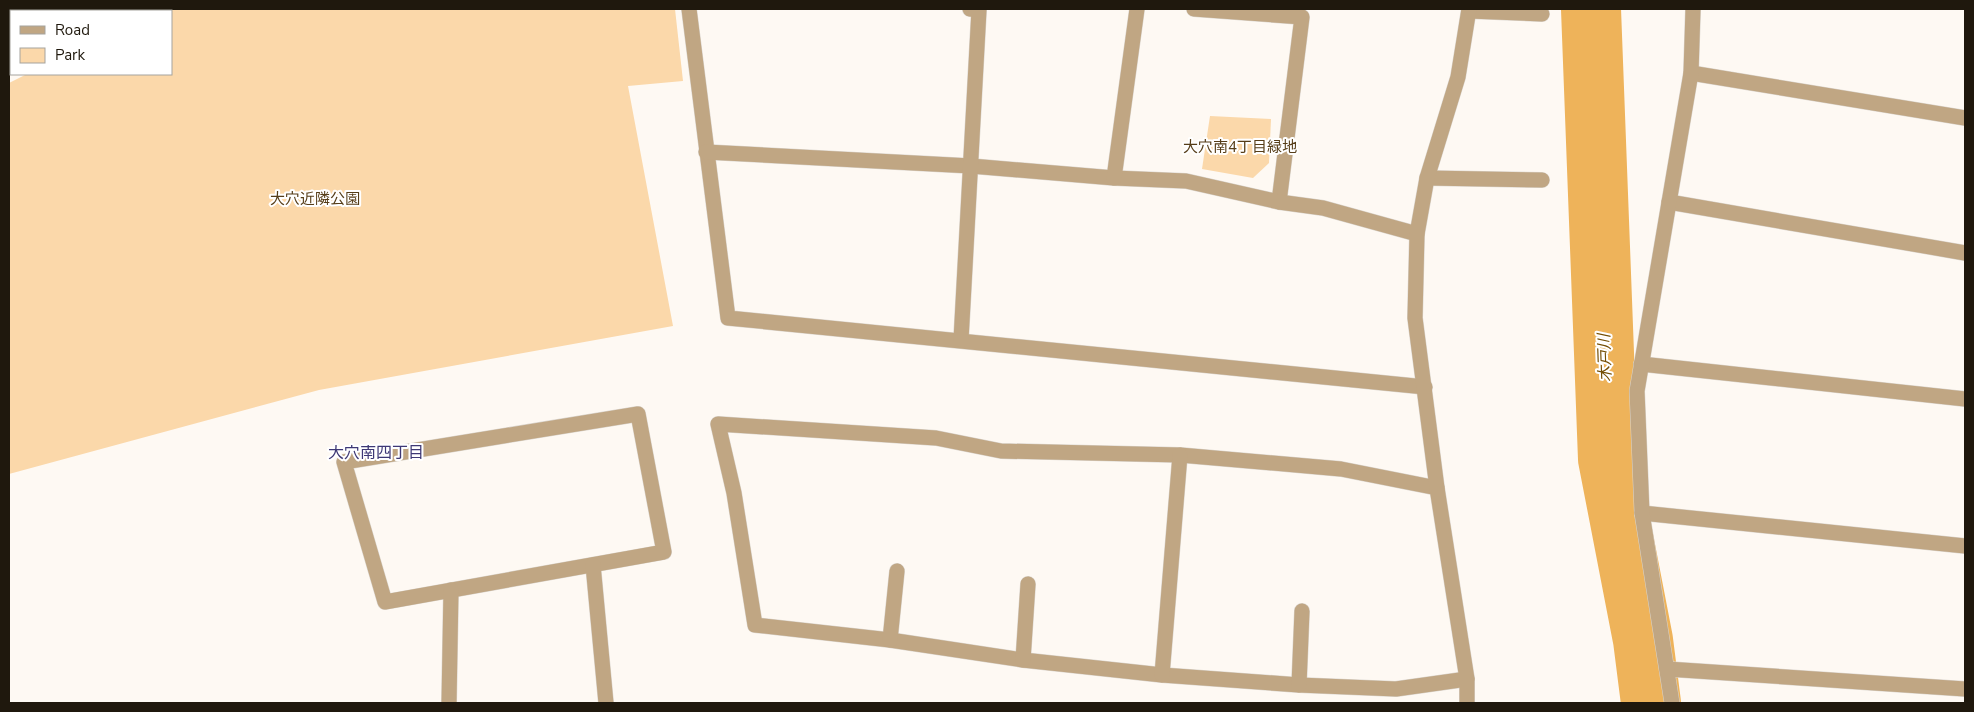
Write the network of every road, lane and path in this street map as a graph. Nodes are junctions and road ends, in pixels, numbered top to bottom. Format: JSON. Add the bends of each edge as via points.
{"nodes":[{"id":1,"x":689,"y":9,"type":"edge"},
{"id":2,"x":970,"y":9,"type":"edge"},
{"id":3,"x":1136,"y":9,"type":"edge"},
{"id":4,"x":1194,"y":9,"type":"edge"},
{"id":5,"x":1693,"y":9,"type":"edge"},
{"id":6,"x":1469,"y":10,"type":"edge"},
{"id":7,"x":1542,"y":14,"type":"dead end"},
{"id":8,"x":1691,"y":73,"type":"junction"},
{"id":9,"x":1965,"y":118,"type":"edge"},
{"id":10,"x":706,"y":152,"type":"junction"},
{"id":11,"x":971,"y":166,"type":"junction"},
{"id":12,"x":1114,"y":178,"type":"junction"},
{"id":13,"x":1427,"y":178,"type":"junction"},
{"id":14,"x":1542,"y":180,"type":"dead end"},
{"id":15,"x":1279,"y":202,"type":"junction"},
{"id":16,"x":1669,"y":202,"type":"junction"},
{"id":17,"x":1417,"y":234,"type":"junction"},
{"id":18,"x":1965,"y":253,"type":"edge"},
{"id":19,"x":960,"y":340,"type":"junction"},
{"id":20,"x":1641,"y":364,"type":"junction"},
{"id":21,"x":1425,"y":386,"type":"junction"},
{"id":22,"x":1965,"y":399,"type":"edge"},
{"id":23,"x":1180,"y":455,"type":"junction"},
{"id":24,"x":1437,"y":488,"type":"junction"},
{"id":25,"x":1642,"y":513,"type":"junction"},
{"id":26,"x":1965,"y":546,"type":"edge"},
{"id":27,"x":593,"y":565,"type":"junction"},
{"id":28,"x":897,"y":571,"type":"dead end"},
{"id":29,"x":1028,"y":584,"type":"dead end"},
{"id":30,"x":451,"y":590,"type":"junction"},
{"id":31,"x":1302,"y":611,"type":"dead end"},
{"id":32,"x":890,"y":640,"type":"junction"},
{"id":33,"x":1023,"y":660,"type":"junction"},
{"id":34,"x":1667,"y":669,"type":"junction"},
{"id":35,"x":1162,"y":675,"type":"junction"},
{"id":36,"x":1467,"y":679,"type":"junction"},
{"id":37,"x":1299,"y":685,"type":"junction"},
{"id":38,"x":1965,"y":689,"type":"edge"},
{"id":39,"x":449,"y":703,"type":"edge"},
{"id":40,"x":606,"y":703,"type":"edge"},
{"id":41,"x":1467,"y":703,"type":"edge"},
{"id":42,"x":1672,"y":703,"type":"edge"}],
"edges":[{"from":1,"to":10,"type":"street"},
{"from":2,"to":11,"type":"street","via":[[979,10]]},
{"from":3,"to":12,"type":"street"},
{"from":4,"to":15,"type":"street","via":[[1302,17]]},
{"from":5,"to":8,"type":"street"},
{"from":6,"to":7,"type":"street"},
{"from":6,"to":13,"type":"street","via":[[1458,78]]},
{"from":8,"to":9,"type":"street"},
{"from":8,"to":16,"type":"street"},
{"from":10,"to":11,"type":"street"},
{"from":10,"to":19,"type":"street","via":[[728,318]]},
{"from":11,"to":12,"type":"street"},
{"from":11,"to":19,"type":"street"},
{"from":12,"to":15,"type":"street","via":[[1186,181]]},
{"from":13,"to":14,"type":"street"},
{"from":13,"to":17,"type":"street"},
{"from":15,"to":17,"type":"street","via":[[1324,208]]},
{"from":16,"to":18,"type":"street"},
{"from":16,"to":20,"type":"street"},
{"from":17,"to":21,"type":"street","via":[[1415,318]]},
{"from":19,"to":21,"type":"street"},
{"from":20,"to":22,"type":"street"},
{"from":20,"to":25,"type":"street","via":[[1637,391]]},
{"from":21,"to":24,"type":"street"},
{"from":23,"to":24,"type":"street","via":[[1340,469]]},
{"from":23,"to":32,"type":"street","via":[[1001,451],[936,438],[718,424],[734,492],[755,625]]},
{"from":23,"to":35,"type":"street"},
{"from":24,"to":36,"type":"street"},
{"from":25,"to":26,"type":"street"},
{"from":25,"to":34,"type":"street"},
{"from":27,"to":30,"type":"street"},
{"from":27,"to":30,"type":"street","via":[[664,552],[638,414],[344,462],[384,602]]},
{"from":27,"to":40,"type":"street"},
{"from":28,"to":32,"type":"street"},
{"from":29,"to":33,"type":"street"},
{"from":30,"to":39,"type":"street"},
{"from":31,"to":37,"type":"street"},
{"from":32,"to":33,"type":"street"},
{"from":33,"to":35,"type":"street"},
{"from":34,"to":38,"type":"street"},
{"from":34,"to":42,"type":"street"},
{"from":35,"to":37,"type":"street"},
{"from":36,"to":37,"type":"street","via":[[1396,689]]},
{"from":36,"to":41,"type":"street"}]}
